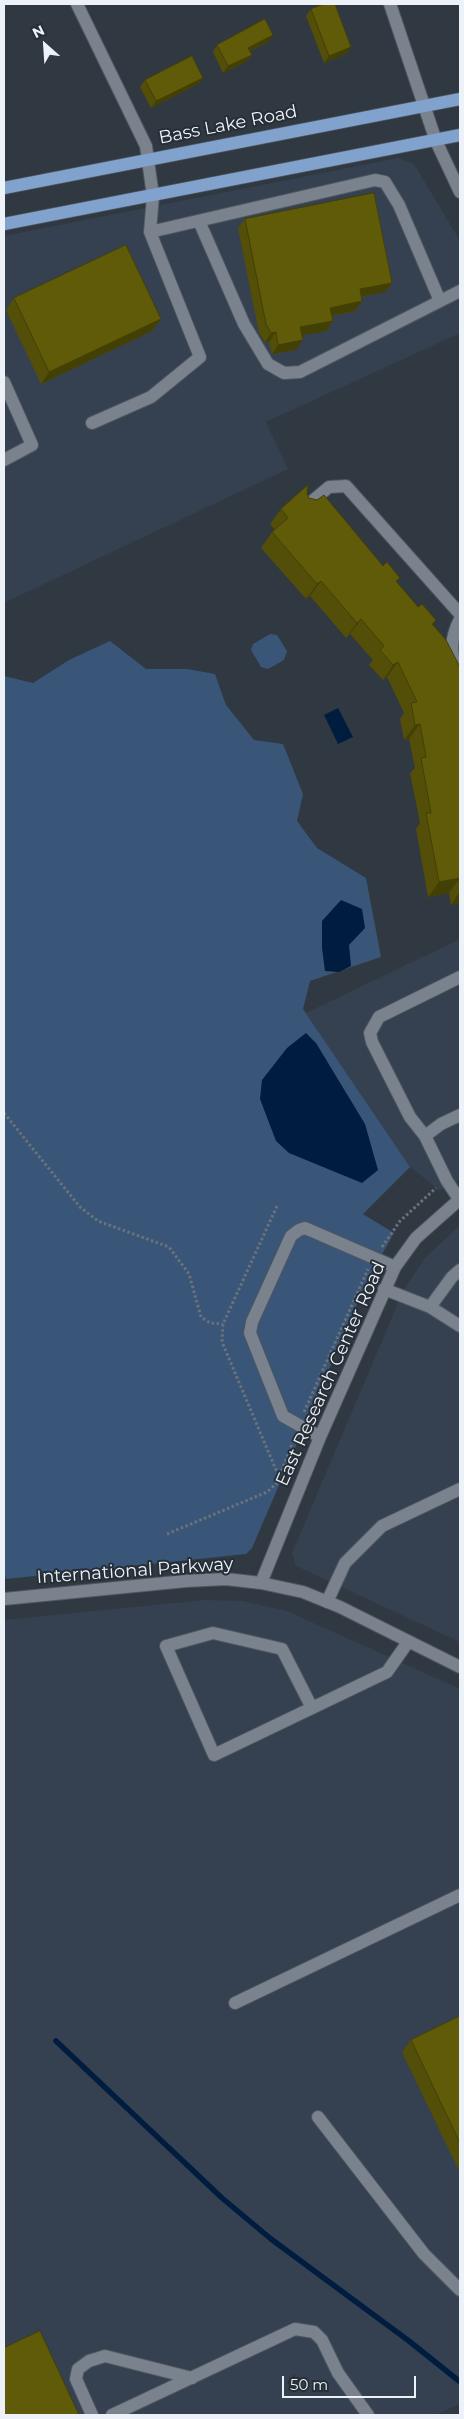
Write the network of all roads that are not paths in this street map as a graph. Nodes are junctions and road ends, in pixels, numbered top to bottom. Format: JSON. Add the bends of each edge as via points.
{"nodes":[{"id":1,"x":77,"y":4,"type":"edge"},
{"id":2,"x":390,"y":4,"type":"edge"},
{"id":3,"x":460,"y":99,"type":"edge"},
{"id":4,"x":423,"y":105,"type":"junction"},
{"id":5,"x":460,"y":136,"type":"edge"},
{"id":6,"x":436,"y":140,"type":"junction"},
{"id":7,"x":148,"y":159,"type":"junction"},
{"id":8,"x":4,"y":188,"type":"edge"},
{"id":9,"x":460,"y":192,"type":"edge"},
{"id":10,"x":153,"y":196,"type":"junction"},
{"id":11,"x":199,"y":221,"type":"junction"},
{"id":12,"x":4,"y":224,"type":"edge"},
{"id":13,"x":150,"y":232,"type":"junction"},
{"id":14,"x":460,"y":291,"type":"edge"},
{"id":15,"x":440,"y":301,"type":"junction"},
{"id":16,"x":4,"y":382,"type":"edge"},
{"id":17,"x":92,"y":423,"type":"dead end"},
{"id":18,"x":4,"y":460,"type":"edge"},
{"id":19,"x":304,"y":508,"type":"edge"},
{"id":20,"x":460,"y":614,"type":"edge"},
{"id":21,"x":460,"y":619,"type":"edge"},
{"id":22,"x":460,"y":675,"type":"edge"},
{"id":23,"x":460,"y":977,"type":"edge"},
{"id":24,"x":460,"y":1115,"type":"edge"},
{"id":25,"x":426,"y":1136,"type":"junction"},
{"id":26,"x":460,"y":1199,"type":"edge"},
{"id":27,"x":395,"y":1267,"type":"junction"},
{"id":28,"x":460,"y":1270,"type":"edge"},
{"id":29,"x":384,"y":1289,"type":"junction"},
{"id":30,"x":430,"y":1307,"type":"junction"},
{"id":31,"x":460,"y":1326,"type":"edge"},
{"id":32,"x":320,"y":1437,"type":"junction"},
{"id":33,"x":460,"y":1489,"type":"edge"},
{"id":34,"x":261,"y":1583,"type":"junction"},
{"id":35,"x":4,"y":1599,"type":"edge"},
{"id":36,"x":327,"y":1602,"type":"junction"},
{"id":37,"x":408,"y":1642,"type":"junction"},
{"id":38,"x":460,"y":1667,"type":"edge"},
{"id":39,"x":312,"y":1708,"type":"junction"},
{"id":40,"x":460,"y":1895,"type":"edge"},
{"id":41,"x":235,"y":2003,"type":"dead end"},
{"id":42,"x":318,"y":2117,"type":"dead end"},
{"id":43,"x":460,"y":2290,"type":"edge"},
{"id":44,"x":192,"y":2378,"type":"junction"},
{"id":45,"x":92,"y":2415,"type":"edge"},
{"id":46,"x":112,"y":2415,"type":"edge"},
{"id":47,"x":368,"y":2415,"type":"edge"}],
"edges":[{"from":1,"to":7,"type":"street","via":[[146,146]]},
{"from":2,"to":4,"type":"street"},
{"from":3,"to":4,"type":"main road","name":"Bass Lake Road"},
{"from":4,"to":6,"type":"street"},
{"from":4,"to":7,"type":"main road","name":"Bass Lake Road"},
{"from":5,"to":6,"type":"main road"},
{"from":6,"to":9,"type":"street"},
{"from":6,"to":10,"type":"main road"},
{"from":7,"to":8,"type":"main road","name":"Bass Lake Road"},
{"from":7,"to":10,"type":"street"},
{"from":10,"to":12,"type":"main road"},
{"from":10,"to":13,"type":"street"},
{"from":11,"to":13,"type":"street"},
{"from":11,"to":15,"type":"street","via":[[375,180],[385,182],[399,205]]},
{"from":11,"to":15,"type":"street","via":[[244,324],[268,364],[284,374],[300,372]]},
{"from":13,"to":17,"type":"street","via":[[200,356],[151,397]]},
{"from":14,"to":15,"type":"street"},
{"from":16,"to":18,"type":"street","via":[[32,445]]},
{"from":19,"to":20,"type":"street","via":[[329,487],[346,486]]},
{"from":21,"to":22,"type":"street","via":[[453,633],[451,649]]},
{"from":23,"to":25,"type":"street","via":[[379,1016],[370,1033],[410,1117]]},
{"from":24,"to":25,"type":"street"},
{"from":25,"to":26,"type":"street","via":[[447,1181]]},
{"from":26,"to":27,"type":"street","name":"East Research Center Road","via":[[416,1238]]},
{"from":27,"to":29,"type":"street","name":"East Research Center Road"},
{"from":27,"to":32,"type":"street","via":[[305,1228],[299,1230],[291,1236],[252,1322],[250,1333],[283,1416]]},
{"from":28,"to":30,"type":"street"},
{"from":29,"to":30,"type":"street"},
{"from":29,"to":32,"type":"street","name":"East Research Center Road"},
{"from":30,"to":31,"type":"street"},
{"from":32,"to":34,"type":"street","name":"East Research Center Road"},
{"from":33,"to":36,"type":"street","via":[[382,1526],[345,1563]]},
{"from":34,"to":35,"type":"street","name":"International Parkway","via":[[226,1579],[186,1581]]},
{"from":34,"to":36,"type":"street","name":"International Parkway","via":[[303,1592]]},
{"from":36,"to":37,"type":"street","name":"International Parkway"},
{"from":37,"to":38,"type":"street","name":"International Parkway"},
{"from":37,"to":39,"type":"street","via":[[388,1672]]},
{"from":39,"to":39,"type":"street","via":[[214,1755],[166,1646],[213,1633],[282,1649]]},
{"from":40,"to":41,"type":"street"},
{"from":42,"to":43,"type":"street","via":[[424,2254]]},
{"from":44,"to":45,"type":"street","via":[[105,2356],[88,2361],[78,2369],[76,2379]]},
{"from":44,"to":46,"type":"street"},
{"from":44,"to":47,"type":"street","via":[[295,2329],[314,2332]]}]}
